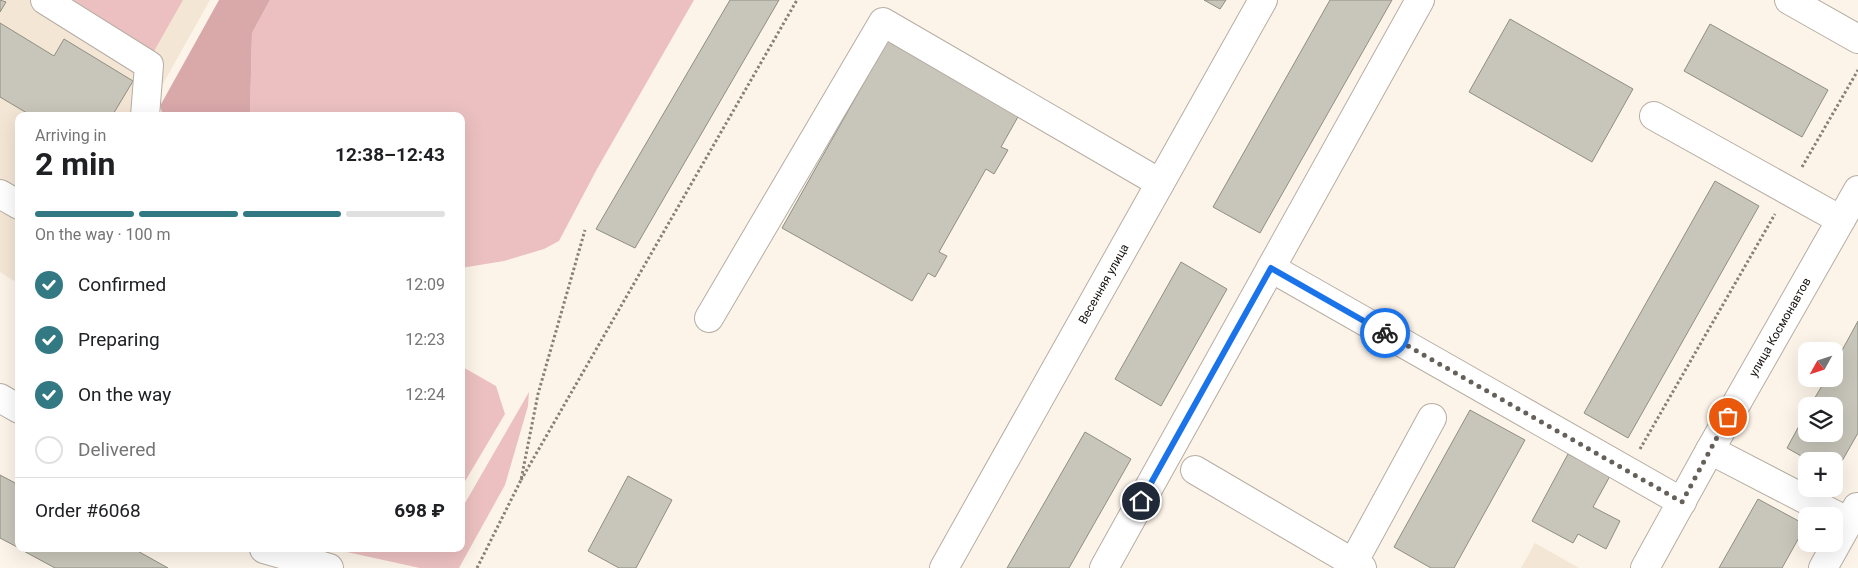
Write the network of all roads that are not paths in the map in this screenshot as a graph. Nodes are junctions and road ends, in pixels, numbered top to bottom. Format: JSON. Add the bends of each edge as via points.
{"nodes":[{"id":1,"x":45,"y":0,"type":"edge"},
{"id":2,"x":1263,"y":0,"type":"edge"},
{"id":3,"x":1420,"y":0,"type":"edge"},
{"id":4,"x":1789,"y":0,"type":"edge"},
{"id":5,"x":1858,"y":39,"type":"edge"},
{"id":6,"x":145,"y":112,"type":"edge"},
{"id":7,"x":1654,"y":116,"type":"dead end"},
{"id":8,"x":1160,"y":184,"type":"junction"},
{"id":9,"x":0,"y":194,"type":"edge"},
{"id":10,"x":15,"y":203,"type":"edge"},
{"id":11,"x":1852,"y":204,"type":"edge"},
{"id":12,"x":1271,"y":268,"type":"junction"},
{"id":13,"x":709,"y":318,"type":"dead end"},
{"id":14,"x":0,"y":398,"type":"edge"},
{"id":15,"x":15,"y":407,"type":"edge"},
{"id":16,"x":1432,"y":418,"type":"dead end"},
{"id":17,"x":1710,"y":450,"type":"junction"},
{"id":18,"x":1195,"y":470,"type":"dead end"},
{"id":19,"x":1682,"y":502,"type":"junction"},
{"id":20,"x":1855,"y":515,"type":"edge"},
{"id":21,"x":274,"y":552,"type":"edge"},
{"id":22,"x":1358,"y":565,"type":"edge"},
{"id":23,"x":329,"y":568,"type":"edge"},
{"id":24,"x":944,"y":568,"type":"edge"},
{"id":25,"x":1104,"y":568,"type":"edge"},
{"id":26,"x":1645,"y":568,"type":"edge"},
{"id":27,"x":1823,"y":568,"type":"edge"}],
"edges":[{"from":1,"to":6,"type":"street","via":[[149,65]]},
{"from":2,"to":8,"type":"street","name":"Весенняя улица"},
{"from":3,"to":12,"type":"street"},
{"from":4,"to":5,"type":"street"},
{"from":7,"to":11,"type":"street","via":[[1789,190]]},
{"from":8,"to":13,"type":"street","via":[[883,22]]},
{"from":8,"to":24,"type":"street","name":"Весенняя улица"},
{"from":9,"to":10,"type":"street"},
{"from":11,"to":17,"type":"street","name":"улица Космонавтов"},
{"from":12,"to":19,"type":"street"},
{"from":12,"to":25,"type":"street"},
{"from":14,"to":15,"type":"street"},
{"from":16,"to":22,"type":"street"},
{"from":17,"to":19,"type":"street","name":"улица Космонавтов"},
{"from":17,"to":20,"type":"street"},
{"from":18,"to":22,"type":"street"},
{"from":19,"to":26,"type":"street","name":"улица Космонавтов"},
{"from":20,"to":27,"type":"street"},
{"from":21,"to":23,"type":"street"}]}
